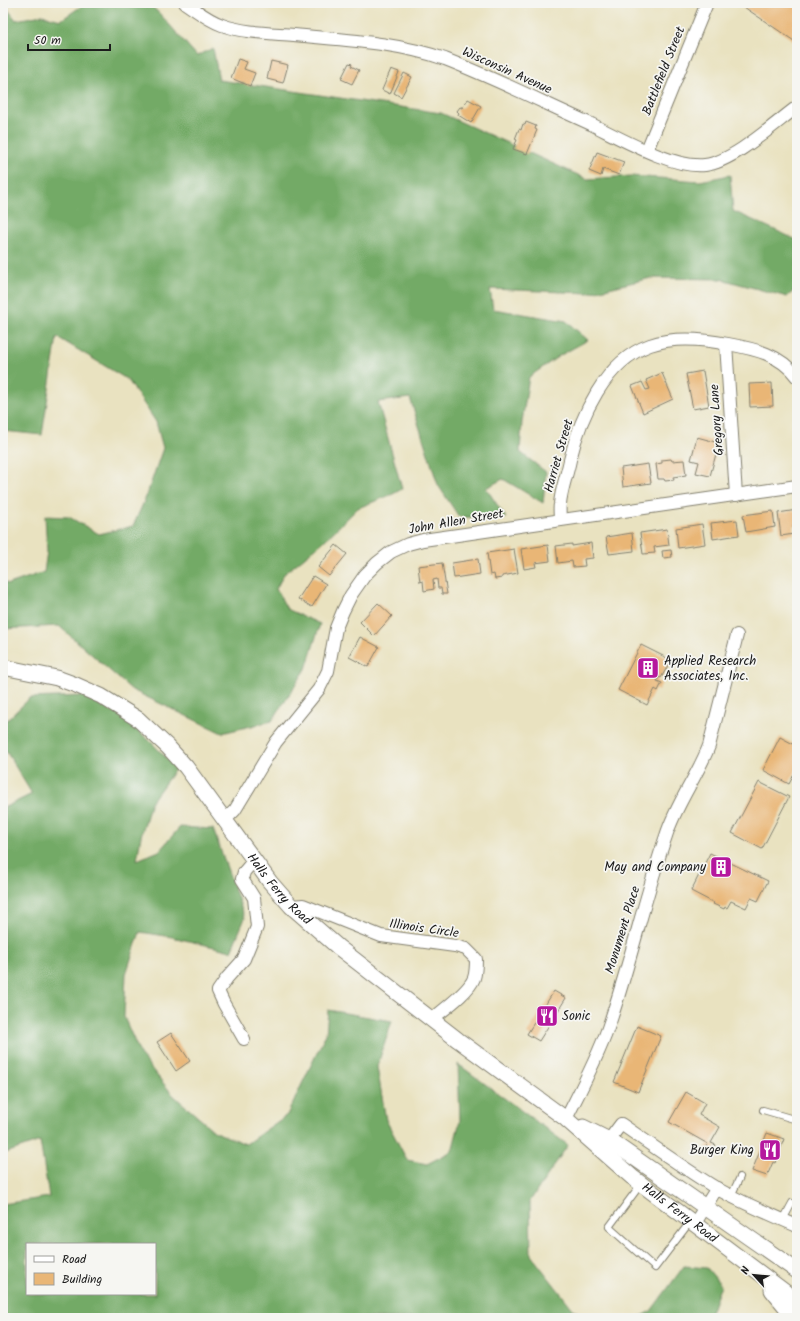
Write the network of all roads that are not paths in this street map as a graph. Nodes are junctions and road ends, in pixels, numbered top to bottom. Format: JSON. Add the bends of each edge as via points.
{"nodes":[{"id":1,"x":184,"y":3,"type":"edge"},
{"id":2,"x":707,"y":3,"type":"edge"},
{"id":3,"x":797,"y":107,"type":"edge"},
{"id":4,"x":647,"y":150,"type":"junction"},
{"id":5,"x":726,"y":344,"type":"junction"},
{"id":6,"x":797,"y":377,"type":"edge"},
{"id":7,"x":797,"y":486,"type":"edge"},
{"id":8,"x":736,"y":495,"type":"junction"},
{"id":9,"x":560,"y":520,"type":"junction"},
{"id":10,"x":737,"y":634,"type":"dead end"},
{"id":11,"x":3,"y":668,"type":"edge"},
{"id":12,"x":225,"y":820,"type":"junction"},
{"id":13,"x":254,"y":860,"type":"junction"},
{"id":14,"x":291,"y":906,"type":"junction"},
{"id":15,"x":432,"y":1020,"type":"junction"},
{"id":16,"x":244,"y":1039,"type":"dead end"},
{"id":17,"x":763,"y":1110,"type":"dead end"},
{"id":18,"x":566,"y":1119,"type":"junction"},
{"id":19,"x":797,"y":1120,"type":"edge"},
{"id":20,"x":609,"y":1140,"type":"junction"},
{"id":21,"x":740,"y":1177,"type":"dead end"},
{"id":22,"x":641,"y":1184,"type":"junction"},
{"id":23,"x":717,"y":1188,"type":"junction"},
{"id":24,"x":731,"y":1196,"type":"junction"},
{"id":25,"x":792,"y":1203,"type":"dead end"},
{"id":26,"x":705,"y":1207,"type":"junction"},
{"id":27,"x":783,"y":1220,"type":"junction"},
{"id":28,"x":693,"y":1222,"type":"junction"},
{"id":29,"x":797,"y":1226,"type":"edge"},
{"id":30,"x":797,"y":1271,"type":"edge"},
{"id":31,"x":760,"y":1273,"type":"junction"},
{"id":32,"x":797,"y":1301,"type":"edge"},
{"id":33,"x":795,"y":1318,"type":"edge"}],
"edges":[{"from":1,"to":4,"type":"street","name":"Wisconsin Avenue","via":[[207,18],[238,29],[385,45],[444,59]]},
{"from":2,"to":4,"type":"street","name":"Battlefield Street"},
{"from":3,"to":4,"type":"street","name":"Wisconsin Avenue","via":[[745,147],[726,158],[706,165],[689,165],[673,161]]},
{"from":5,"to":6,"type":"street","name":"Harriet Street","via":[[763,352],[788,367]]},
{"from":5,"to":8,"type":"street","name":"Gregory Lane"},
{"from":5,"to":9,"type":"street","name":"Harriet Street","via":[[690,339],[651,345],[627,358],[615,370],[592,400],[584,419],[573,449],[560,505]]},
{"from":7,"to":8,"type":"street","name":"John Allen Street"},
{"from":8,"to":9,"type":"street","name":"John Allen Street"},
{"from":9,"to":12,"type":"street","name":"John Allen Street","via":[[423,540],[391,552],[377,563],[351,595],[343,611],[336,628],[328,671],[319,689],[276,742],[235,810]]},
{"from":10,"to":18,"type":"street","name":"Monument Place","via":[[709,746],[668,830],[608,1028]]},
{"from":11,"to":12,"type":"street","name":"Halls Ferry Road","via":[[57,678],[76,685],[101,696],[138,719],[186,767]]},
{"from":12,"to":13,"type":"street","name":"Halls Ferry Road"},
{"from":13,"to":14,"type":"street","name":"Halls Ferry Road"},
{"from":13,"to":16,"type":"street","via":[[244,872],[242,879],[254,898],[257,927],[244,959],[218,991]]},
{"from":14,"to":15,"type":"street","name":"Halls Ferry Road","via":[[338,947]]},
{"from":14,"to":15,"type":"street","name":"Illinois Circle","via":[[303,905],[381,936],[466,949],[476,960],[474,980]]},
{"from":15,"to":18,"type":"street","name":"Halls Ferry Road"},
{"from":17,"to":19,"type":"lane"},
{"from":18,"to":20,"type":"street","name":"Halls Ferry Road"},
{"from":18,"to":22,"type":"street","name":"Halls Ferry Road"},
{"from":20,"to":23,"type":"street","via":[[622,1124]]},
{"from":20,"to":26,"type":"street","name":"Halls Ferry Road"},
{"from":21,"to":24,"type":"lane"},
{"from":22,"to":28,"type":"street","name":"Halls Ferry Road"},
{"from":22,"to":28,"type":"lane","via":[[610,1227],[655,1268]]},
{"from":23,"to":24,"type":"street"},
{"from":23,"to":26,"type":"street"},
{"from":24,"to":27,"type":"street"},
{"from":25,"to":27,"type":"lane"},
{"from":26,"to":28,"type":"street"},
{"from":26,"to":30,"type":"street","name":"Halls Ferry Road"},
{"from":27,"to":29,"type":"street"},
{"from":28,"to":31,"type":"street","name":"Halls Ferry Road"},
{"from":31,"to":32,"type":"street","name":"Halls Ferry Road"},
{"from":31,"to":33,"type":"street"}]}
